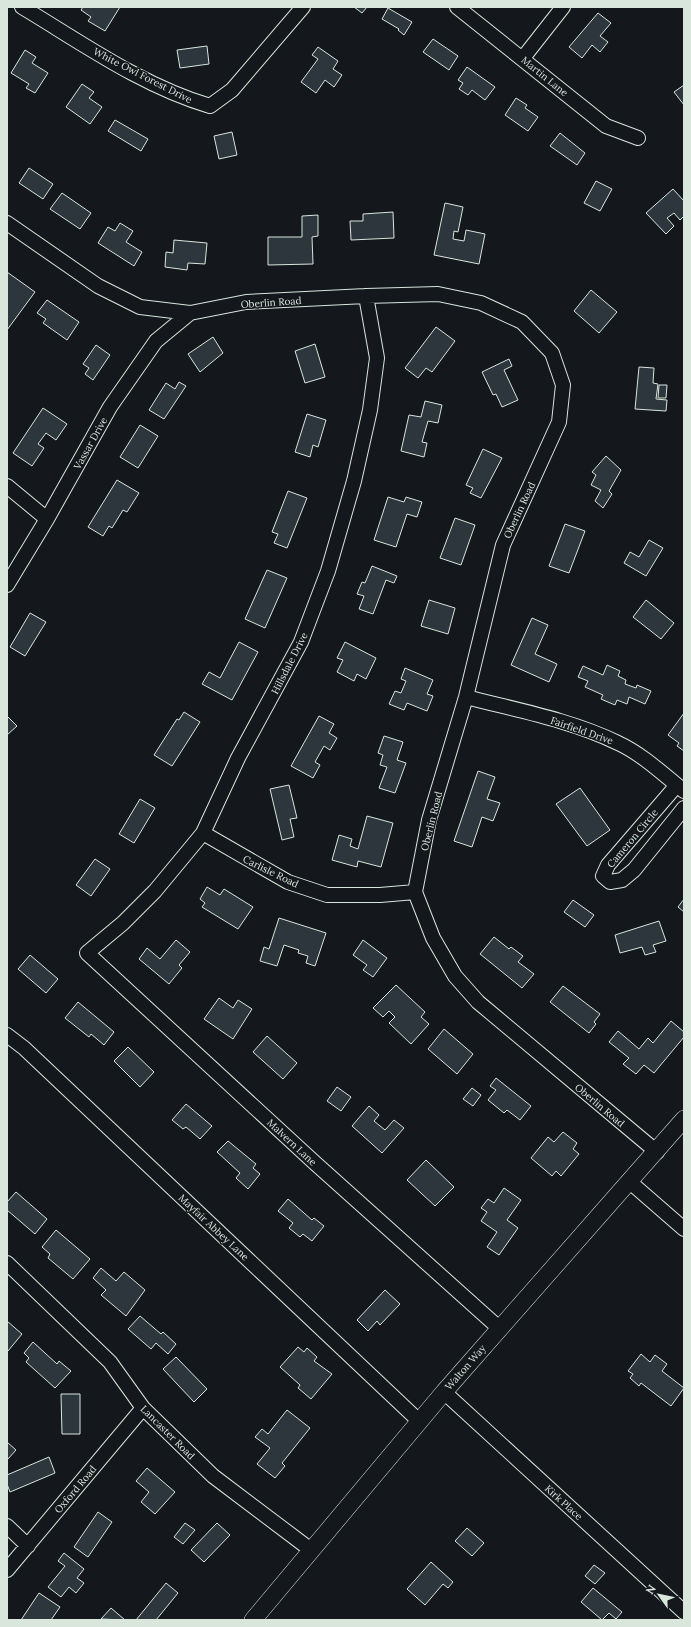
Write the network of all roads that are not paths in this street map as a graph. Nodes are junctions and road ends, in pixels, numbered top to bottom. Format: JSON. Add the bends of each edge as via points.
{"nodes":[{"id":1,"x":22,"y":7,"type":"edge"},
{"id":2,"x":303,"y":7,"type":"edge"},
{"id":3,"x":457,"y":7,"type":"edge"},
{"id":4,"x":563,"y":7,"type":"edge"},
{"id":5,"x":523,"y":58,"type":"junction"},
{"id":6,"x":638,"y":138,"type":"dead end"},
{"id":7,"x":7,"y":223,"type":"edge"},
{"id":8,"x":366,"y":296,"type":"junction"},
{"id":9,"x":190,"y":313,"type":"junction"},
{"id":10,"x":7,"y":486,"type":"edge"},
{"id":11,"x":47,"y":519,"type":"junction"},
{"id":12,"x":7,"y":586,"type":"edge"},
{"id":13,"x":466,"y":697,"type":"junction"},
{"id":14,"x":680,"y":788,"type":"edge"},
{"id":15,"x":684,"y":808,"type":"edge"},
{"id":16,"x":203,"y":833,"type":"junction"},
{"id":17,"x":415,"y":892,"type":"junction"},
{"id":18,"x":87,"y":953,"type":"joint"},
{"id":19,"x":7,"y":1035,"type":"edge"},
{"id":20,"x":684,"y":1119,"type":"edge"},
{"id":21,"x":657,"y":1152,"type":"junction"},
{"id":22,"x":630,"y":1182,"type":"junction"},
{"id":23,"x":684,"y":1229,"type":"edge"},
{"id":24,"x":7,"y":1264,"type":"edge"},
{"id":25,"x":500,"y":1328,"type":"junction"},
{"id":26,"x":444,"y":1392,"type":"junction"},
{"id":27,"x":143,"y":1408,"type":"junction"},
{"id":28,"x":420,"y":1420,"type":"junction"},
{"id":29,"x":7,"y":1526,"type":"edge"},
{"id":30,"x":28,"y":1546,"type":"junction"},
{"id":31,"x":311,"y":1550,"type":"junction"},
{"id":32,"x":7,"y":1570,"type":"edge"},
{"id":33,"x":684,"y":1612,"type":"edge"},
{"id":34,"x":257,"y":1618,"type":"edge"}],
"edges":[{"from":1,"to":2,"type":"street","name":"White Owl Forest Drive","via":[[112,62],[185,99],[210,106],[232,90]]},
{"from":3,"to":5,"type":"street","name":"Martin Lane"},
{"from":4,"to":5,"type":"street"},
{"from":5,"to":6,"type":"street","name":"Martin Lane","via":[[606,126]]},
{"from":7,"to":9,"type":"street","name":"Oberlin Road","via":[[98,286],[133,304]]},
{"from":8,"to":9,"type":"street","name":"Oberlin Road","via":[[246,302]]},
{"from":8,"to":13,"type":"street","name":"Oberlin Road","via":[[438,294],[481,303],[522,322],[552,353],[563,384],[559,422],[503,545]]},
{"from":8,"to":16,"type":"street","name":"Hillsdale Drive","via":[[377,358],[370,410],[354,481],[328,571],[301,642],[238,758]]},
{"from":9,"to":11,"type":"street","name":"Vassar Drive","via":[[156,341],[110,407]]},
{"from":10,"to":11,"type":"street"},
{"from":11,"to":12,"type":"street","name":"Vassar Drive"},
{"from":13,"to":14,"type":"street","name":"Fairfield Drive","via":[[590,731],[618,743],[651,764]]},
{"from":13,"to":17,"type":"street","name":"Oberlin Road","via":[[429,820]]},
{"from":14,"to":15,"type":"street","name":"Cameron Circle","via":[[608,865],[603,876],[610,882],[622,880],[634,870]]},
{"from":16,"to":17,"type":"street","name":"Carlisle Road","via":[[288,882],[327,895]]},
{"from":16,"to":18,"type":"street","name":"Hillsdale Drive","via":[[124,923]]},
{"from":17,"to":21,"type":"street","name":"Oberlin Road","via":[[433,938],[455,976],[478,1002]]},
{"from":18,"to":25,"type":"street","name":"Malvern Lane","via":[[315,1163]]},
{"from":19,"to":28,"type":"street","name":"Mayfair Abbey Lane","via":[[24,1048]]},
{"from":20,"to":21,"type":"main road","name":"Walton Way"},
{"from":21,"to":22,"type":"main road","name":"Walton Way"},
{"from":22,"to":23,"type":"street"},
{"from":22,"to":25,"type":"main road","name":"Walton Way"},
{"from":24,"to":27,"type":"street","name":"Lancaster Road","via":[[110,1362]]},
{"from":25,"to":26,"type":"main road","name":"Walton Way"},
{"from":26,"to":28,"type":"main road","name":"Walton Way"},
{"from":26,"to":33,"type":"street","name":"Kirk Place"},
{"from":27,"to":30,"type":"street","name":"Oxford Road"},
{"from":27,"to":31,"type":"street","name":"Lancaster Road","via":[[212,1476]]},
{"from":28,"to":31,"type":"main road","name":"Walton Way"},
{"from":29,"to":30,"type":"street"},
{"from":30,"to":32,"type":"street","name":"Oxford Road"},
{"from":31,"to":34,"type":"main road","name":"Walton Way"}]}
